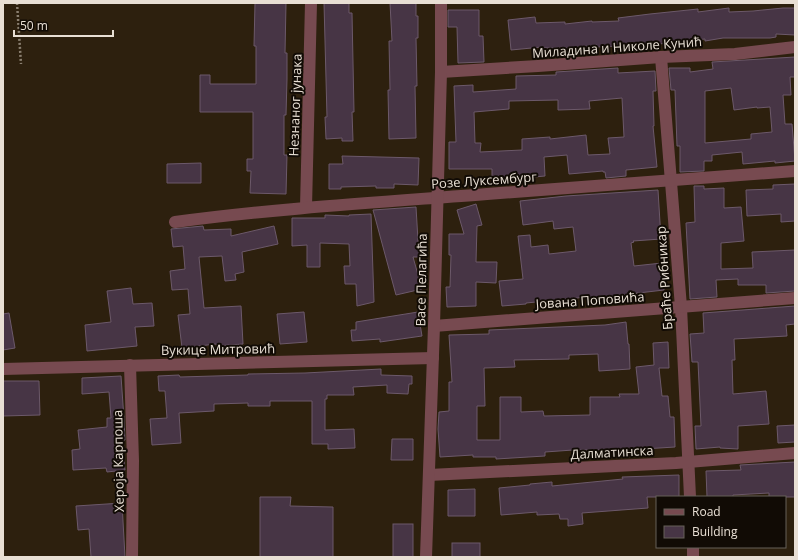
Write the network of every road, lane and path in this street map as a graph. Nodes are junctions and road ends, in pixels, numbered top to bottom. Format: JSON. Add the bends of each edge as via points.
{"nodes":[{"id":1,"x":17,"y":3,"type":"edge"},
{"id":2,"x":311,"y":3,"type":"edge"},
{"id":3,"x":441,"y":3,"type":"edge"},
{"id":4,"x":795,"y":47,"type":"edge"},
{"id":5,"x":661,"y":56,"type":"junction"},
{"id":6,"x":21,"y":64,"type":"dead end"},
{"id":7,"x":441,"y":72,"type":"junction"},
{"id":8,"x":795,"y":170,"type":"edge"},
{"id":9,"x":671,"y":181,"type":"junction"},
{"id":10,"x":438,"y":198,"type":"junction"},
{"id":11,"x":306,"y":207,"type":"junction"},
{"id":12,"x":175,"y":222,"type":"dead end"},
{"id":13,"x":795,"y":298,"type":"edge"},
{"id":14,"x":681,"y":307,"type":"junction"},
{"id":15,"x":434,"y":326,"type":"junction"},
{"id":16,"x":433,"y":358,"type":"junction"},
{"id":17,"x":130,"y":365,"type":"junction"},
{"id":18,"x":3,"y":369,"type":"edge"},
{"id":19,"x":795,"y":454,"type":"edge"},
{"id":20,"x":688,"y":462,"type":"junction"},
{"id":21,"x":429,"y":475,"type":"junction"},
{"id":22,"x":690,"y":496,"type":"edge"},
{"id":23,"x":132,"y":557,"type":"edge"},
{"id":24,"x":426,"y":557,"type":"edge"}],
"edges":[{"from":1,"to":6,"type":"path"},
{"from":2,"to":11,"type":"street","name":"Незнаног јунака"},
{"from":3,"to":7,"type":"street","name":"Васе Пелагића"},
{"from":4,"to":5,"type":"street","name":"Миладина и Николе Кунић","via":[[735,54]]},
{"from":5,"to":7,"type":"street","name":"Миладина и Николе Кунић"},
{"from":5,"to":9,"type":"street","name":"Браће Рибникар"},
{"from":7,"to":10,"type":"street","name":"Васе Пелагића"},
{"from":8,"to":9,"type":"street","name":"Розе Луксембург"},
{"from":9,"to":10,"type":"street","name":"Розе Луксембург"},
{"from":9,"to":14,"type":"street","name":"Браће Рибникар"},
{"from":10,"to":11,"type":"street","name":"Розе Луксембург"},
{"from":10,"to":15,"type":"street","name":"Васе Пелагића"},
{"from":11,"to":12,"type":"street","name":"Розе Луксембург"},
{"from":13,"to":14,"type":"street","name":"Јована Поповића"},
{"from":14,"to":15,"type":"street","name":"Јована Поповића"},
{"from":14,"to":20,"type":"street","name":"Браће Рибникар"},
{"from":15,"to":16,"type":"street","name":"Васе Пелагића"},
{"from":16,"to":17,"type":"street","name":"Вукице Митровић"},
{"from":16,"to":21,"type":"street","name":"Васе Пелагића"},
{"from":17,"to":18,"type":"street","name":"Вукице Митровић"},
{"from":17,"to":23,"type":"street","name":"Хероја Карпоша"},
{"from":19,"to":20,"type":"street","name":"Далматинска"},
{"from":20,"to":21,"type":"street","name":"Далматинска"},
{"from":20,"to":22,"type":"street","name":"Браће Рибникар"},
{"from":21,"to":24,"type":"street","name":"Васе Пелагића"}]}
